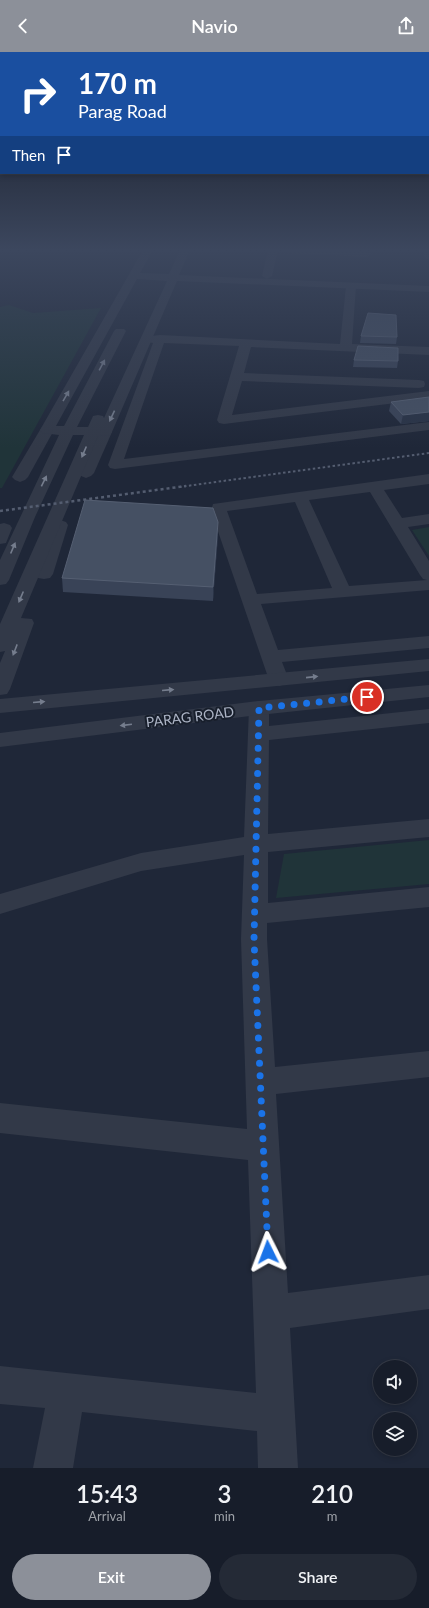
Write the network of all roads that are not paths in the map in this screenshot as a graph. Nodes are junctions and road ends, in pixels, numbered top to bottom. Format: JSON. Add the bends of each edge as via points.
{"nodes":[{"id":1,"x":111,"y":316,"type":"edge"},
{"id":2,"x":143,"y":316,"type":"edge"},
{"id":3,"x":162,"y":316,"type":"edge"},
{"id":4,"x":349,"y":316,"type":"edge"},
{"id":5,"x":124,"y":323,"type":"dead end"},
{"id":6,"x":154,"y":339,"type":"junction"},
{"id":7,"x":246,"y":343,"type":"junction"},
{"id":8,"x":346,"y":347,"type":"junction"},
{"id":9,"x":415,"y":350,"type":"junction"},
{"id":10,"x":429,"y":351,"type":"edge"},
{"id":11,"x":236,"y":376,"type":"junction"},
{"id":12,"x":423,"y":392,"type":"edge"},
{"id":13,"x":429,"y":426,"type":"edge"},
{"id":14,"x":47,"y":430,"type":"junction"},
{"id":15,"x":105,"y":432,"type":"junction"},
{"id":16,"x":86,"y":473,"type":"dead end"},
{"id":17,"x":20,"y":478,"type":"dead end"},
{"id":18,"x":429,"y":479,"type":"edge"},
{"id":19,"x":374,"y":486,"type":"junction"},
{"id":20,"x":300,"y":496,"type":"junction"},
{"id":21,"x":429,"y":519,"type":"edge"},
{"id":22,"x":398,"y":524,"type":"junction"},
{"id":23,"x":60,"y":525,"type":"dead end"},
{"id":24,"x":0,"y":572,"type":"edge"},
{"id":25,"x":44,"y":574,"type":"junction"},
{"id":26,"x":429,"y":574,"type":"edge"},
{"id":27,"x":0,"y":580,"type":"edge"},
{"id":28,"x":429,"y":585,"type":"edge"},
{"id":29,"x":343,"y":592,"type":"junction"},
{"id":30,"x":250,"y":600,"type":"junction"},
{"id":31,"x":429,"y":642,"type":"edge"},
{"id":32,"x":0,"y":646,"type":"edge"},
{"id":33,"x":390,"y":657,"type":"junction"},
{"id":34,"x":429,"y":665,"type":"edge"},
{"id":35,"x":275,"y":669,"type":"junction"},
{"id":36,"x":0,"y":689,"type":"edge"},
{"id":37,"x":429,"y":691,"type":"edge"},
{"id":38,"x":0,"y":706,"type":"edge"},
{"id":39,"x":429,"y":716,"type":"edge"},
{"id":40,"x":259,"y":721,"type":"junction"},
{"id":41,"x":0,"y":740,"type":"edge"},
{"id":42,"x":429,"y":828,"type":"edge"},
{"id":43,"x":256,"y":844,"type":"junction"},
{"id":44,"x":429,"y":897,"type":"edge"},
{"id":45,"x":0,"y":904,"type":"edge"},
{"id":46,"x":255,"y":914,"type":"junction"},
{"id":47,"x":429,"y":1064,"type":"edge"},
{"id":48,"x":260,"y":1082,"type":"junction"},
{"id":49,"x":0,"y":1118,"type":"edge"},
{"id":50,"x":264,"y":1146,"type":"junction"},
{"id":51,"x":429,"y":1292,"type":"edge"},
{"id":52,"x":271,"y":1313,"type":"junction"},
{"id":53,"x":0,"y":1385,"type":"edge"},
{"id":54,"x":67,"y":1393,"type":"junction"},
{"id":55,"x":275,"y":1414,"type":"junction"},
{"id":56,"x":53,"y":1468,"type":"edge"},
{"id":57,"x":278,"y":1468,"type":"edge"}],
"edges":[{"from":14,"to":1,"type":"street","one_way":true},
{"from":2,"to":32,"type":"street","one_way":true},
{"from":3,"to":6,"type":"street"},
{"from":4,"to":8,"type":"street"},
{"from":27,"to":5,"type":"street","one_way":true,"via":[[27,516],[74,418]]},
{"from":6,"to":7,"type":"street"},
{"from":6,"to":13,"type":"street","via":[[115,465]]},
{"from":6,"to":15,"type":"street","one_way":true},
{"from":7,"to":8,"type":"street"},
{"from":7,"to":11,"type":"street"},
{"from":8,"to":9,"type":"street"},
{"from":9,"to":10,"type":"street"},
{"from":9,"to":12,"type":"street"},
{"from":11,"to":12,"type":"street"},
{"from":11,"to":12,"type":"street","via":[[224,420]]},
{"from":14,"to":15,"type":"street"},
{"from":14,"to":17,"type":"street"},
{"from":15,"to":16,"type":"street"},
{"from":18,"to":19,"type":"street"},
{"from":19,"to":20,"type":"street"},
{"from":19,"to":22,"type":"street"},
{"from":20,"to":29,"type":"street"},
{"from":20,"to":30,"type":"street","via":[[219,508]]},
{"from":21,"to":22,"type":"street"},
{"from":22,"to":26,"type":"street"},
{"from":23,"to":25,"type":"street"},
{"from":24,"to":25,"type":"street"},
{"from":25,"to":36,"type":"street","one_way":true},
{"from":28,"to":29,"type":"street"},
{"from":29,"to":30,"type":"street"},
{"from":30,"to":35,"type":"street"},
{"from":31,"to":33,"type":"street"},
{"from":33,"to":34,"type":"street","name":"PARAG ROAD"},
{"from":33,"to":35,"type":"street","name":"PARAG ROAD"},
{"from":38,"to":35,"type":"street","name":"PARAG ROAD","one_way":true},
{"from":37,"to":40,"type":"street","name":"PARAG ROAD"},
{"from":39,"to":40,"type":"street"},
{"from":40,"to":41,"type":"street","name":"PARAG ROAD","one_way":true},
{"from":40,"to":43,"type":"street"},
{"from":42,"to":43,"type":"street"},
{"from":43,"to":45,"type":"street","via":[[141,862]]},
{"from":43,"to":46,"type":"street"},
{"from":44,"to":46,"type":"street"},
{"from":46,"to":48,"type":"street"},
{"from":47,"to":48,"type":"street"},
{"from":48,"to":50,"type":"street"},
{"from":49,"to":50,"type":"street"},
{"from":50,"to":52,"type":"street"},
{"from":51,"to":52,"type":"street"},
{"from":52,"to":55,"type":"street"},
{"from":53,"to":54,"type":"street"},
{"from":54,"to":55,"type":"street"},
{"from":54,"to":56,"type":"street"},
{"from":55,"to":57,"type":"street"}]}
